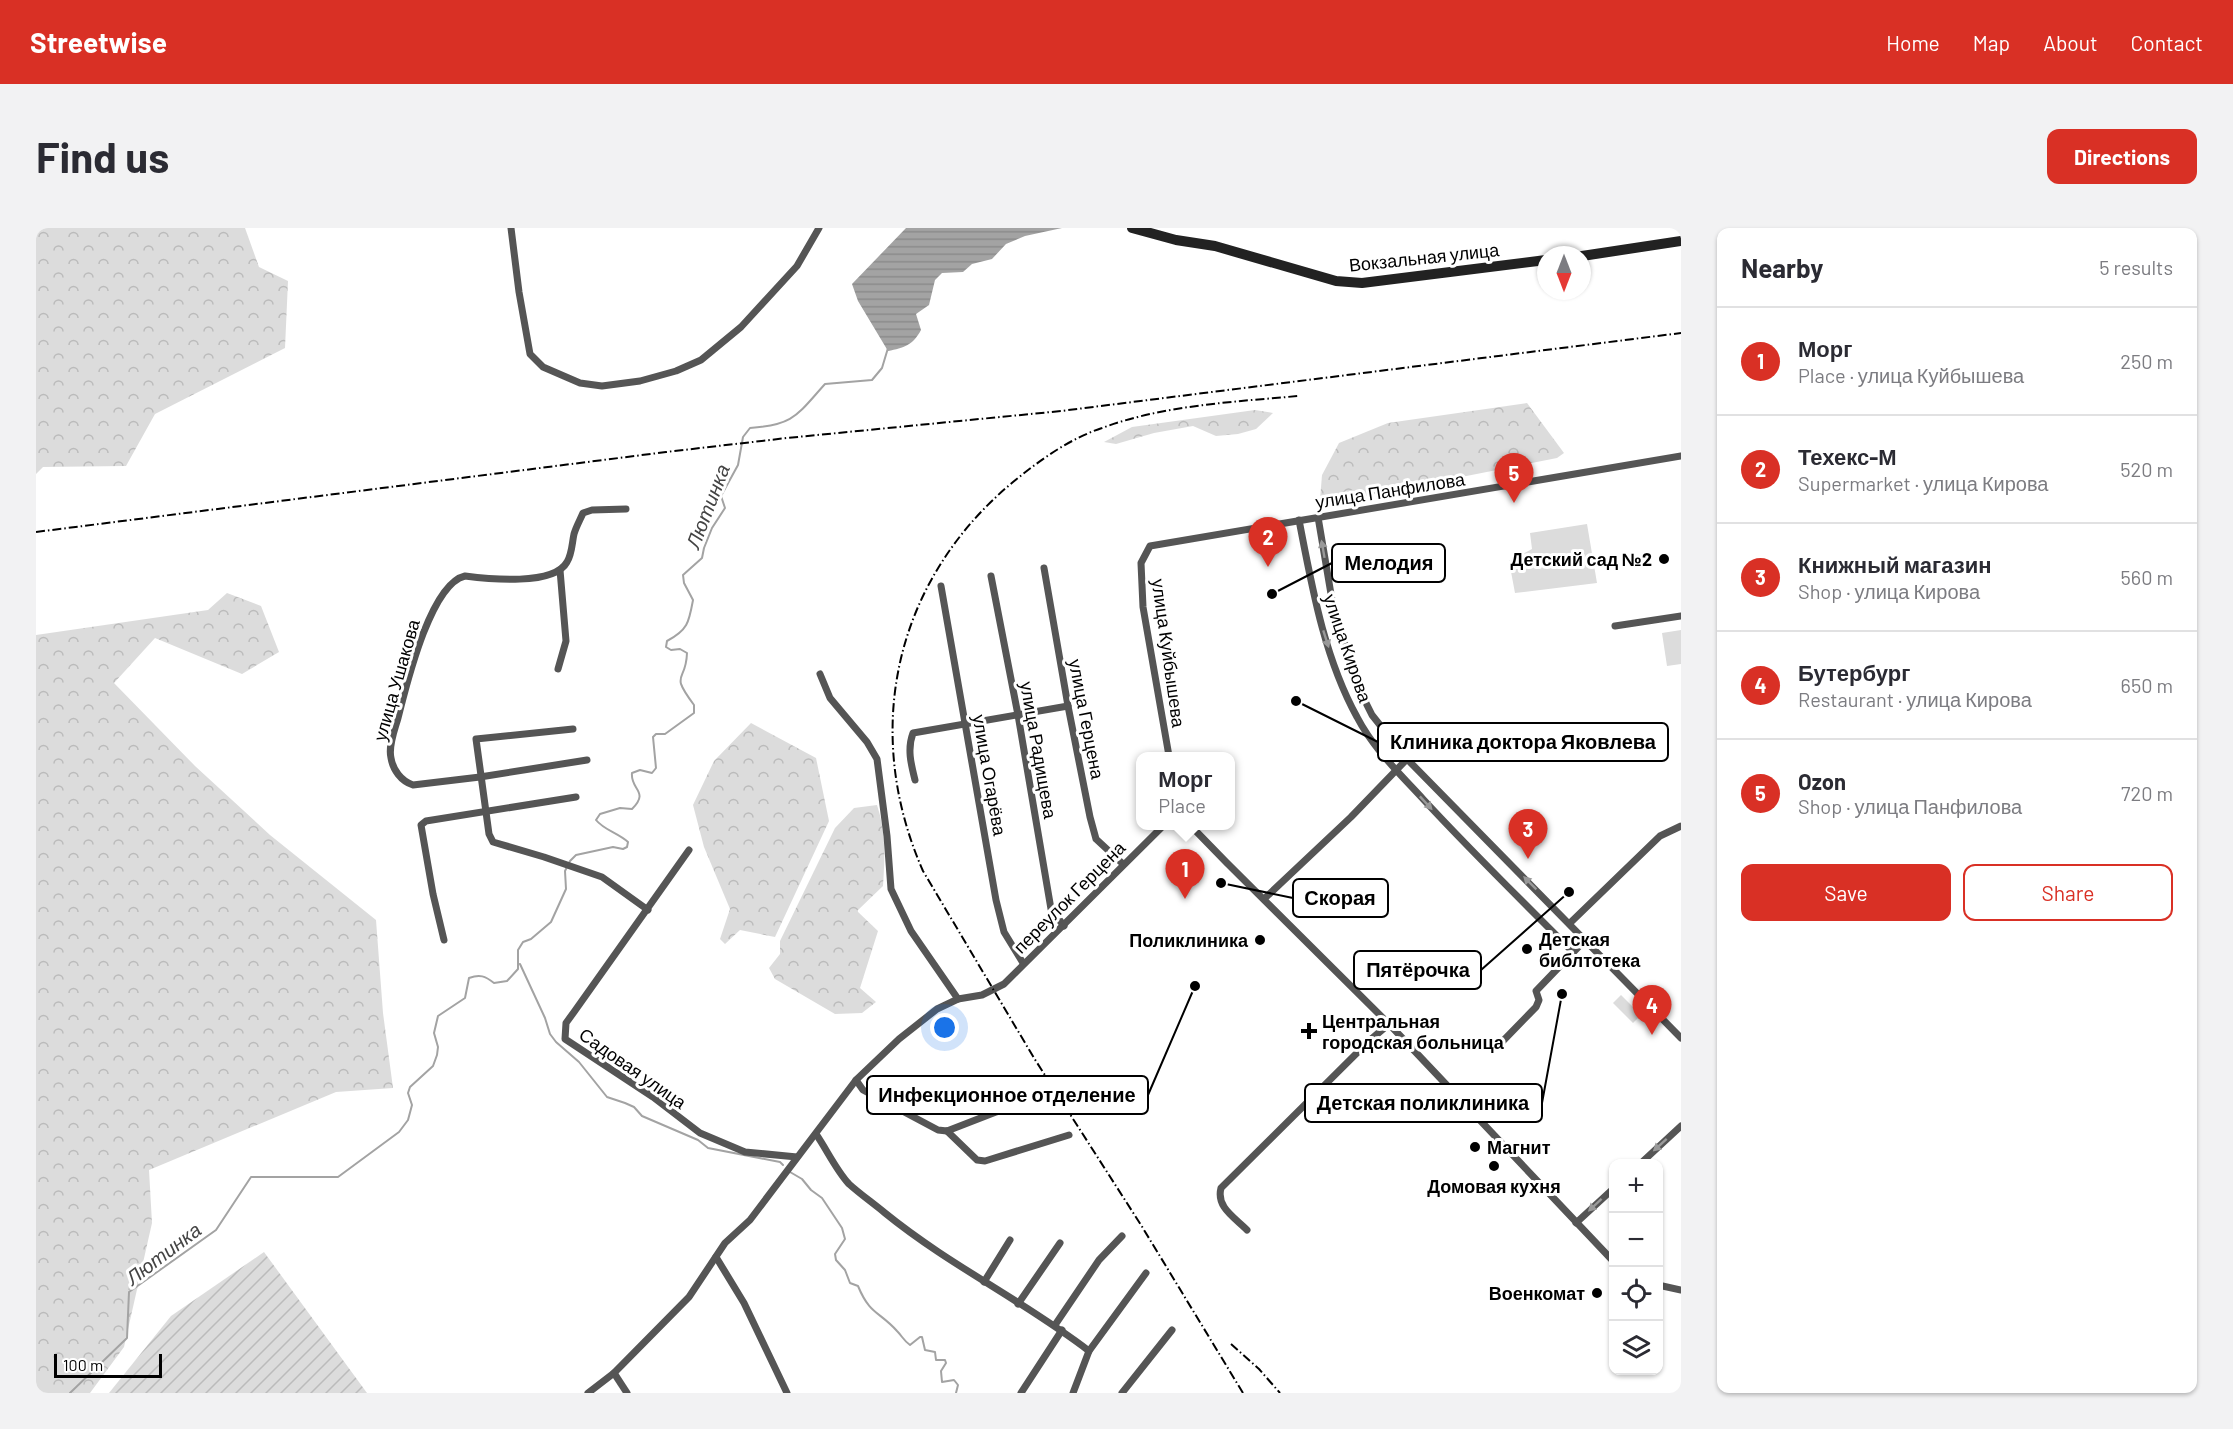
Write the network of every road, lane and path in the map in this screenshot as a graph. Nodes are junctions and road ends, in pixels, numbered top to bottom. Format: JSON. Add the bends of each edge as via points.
{"nodes":[{"id":1,"x":511,"y":228,"type":"edge"},
{"id":2,"x":819,"y":228,"type":"edge"},
{"id":3,"x":1132,"y":228,"type":"edge"},
{"id":4,"x":1681,"y":241,"type":"edge"},
{"id":5,"x":1591,"y":255,"type":"edge"},
{"id":6,"x":1537,"y":261,"type":"edge"},
{"id":7,"x":1681,"y":456,"type":"edge"},
{"id":8,"x":626,"y":509,"type":"dead end"},
{"id":9,"x":1318,"y":517,"type":"junction"},
{"id":10,"x":1299,"y":520,"type":"junction"},
{"id":11,"x":1144,"y":554,"type":"joint"},
{"id":12,"x":1044,"y":568,"type":"dead end"},
{"id":13,"x":560,"y":570,"type":"junction"},
{"id":14,"x":991,"y":576,"type":"dead end"},
{"id":15,"x":940,"y":586,"type":"dead end"},
{"id":16,"x":1681,"y":616,"type":"edge"},
{"id":17,"x":1615,"y":626,"type":"dead end"},
{"id":18,"x":558,"y":669,"type":"dead end"},
{"id":19,"x":820,"y":674,"type":"dead end"},
{"id":20,"x":1068,"y":706,"type":"junction"},
{"id":21,"x":1018,"y":716,"type":"junction"},
{"id":22,"x":966,"y":723,"type":"junction"},
{"id":23,"x":573,"y":729,"type":"dead end"},
{"id":24,"x":1168,"y":752,"type":"edge"},
{"id":25,"x":1407,"y":759,"type":"junction"},
{"id":26,"x":587,"y":760,"type":"dead end"},
{"id":27,"x":1397,"y":771,"type":"junction"},
{"id":28,"x":480,"y":777,"type":"junction"},
{"id":29,"x":915,"y":780,"type":"dead end"},
{"id":30,"x":576,"y":798,"type":"dead end"},
{"id":31,"x":485,"y":811,"type":"junction"},
{"id":32,"x":1681,"y":826,"type":"edge"},
{"id":33,"x":1158,"y":830,"type":"edge"},
{"id":34,"x":1196,"y":830,"type":"edge"},
{"id":35,"x":689,"y":850,"type":"dead end"},
{"id":36,"x":1123,"y":864,"type":"junction"},
{"id":37,"x":1264,"y":899,"type":"junction"},
{"id":38,"x":648,"y":910,"type":"junction"},
{"id":39,"x":1570,"y":923,"type":"junction"},
{"id":40,"x":1064,"y":926,"type":"junction"},
{"id":41,"x":1586,"y":939,"type":"junction"},
{"id":42,"x":444,"y":940,"type":"dead end"},
{"id":43,"x":1573,"y":952,"type":"junction"},
{"id":44,"x":1023,"y":963,"type":"junction"},
{"id":45,"x":958,"y":999,"type":"junction"},
{"id":46,"x":1389,"y":1024,"type":"junction"},
{"id":47,"x":1681,"y":1038,"type":"edge"},
{"id":48,"x":1500,"y":1044,"type":"dead end"},
{"id":49,"x":856,"y":1080,"type":"junction"},
{"id":50,"x":1014,"y":1102,"type":"dead end"},
{"id":51,"x":1681,"y":1126,"type":"edge"},
{"id":52,"x":947,"y":1131,"type":"junction"},
{"id":53,"x":816,"y":1134,"type":"junction"},
{"id":54,"x":1069,"y":1134,"type":"dead end"},
{"id":55,"x":798,"y":1156,"type":"junction"},
{"id":56,"x":1645,"y":1159,"type":"edge"},
{"id":57,"x":1609,"y":1192,"type":"edge"},
{"id":58,"x":1576,"y":1222,"type":"junction"},
{"id":59,"x":1247,"y":1230,"type":"dead end"},
{"id":60,"x":1122,"y":1236,"type":"dead end"},
{"id":61,"x":1011,"y":1240,"type":"dead end"},
{"id":62,"x":1060,"y":1243,"type":"dead end"},
{"id":63,"x":716,"y":1257,"type":"junction"},
{"id":64,"x":1609,"y":1257,"type":"edge"},
{"id":65,"x":1146,"y":1274,"type":"dead end"},
{"id":66,"x":984,"y":1282,"type":"junction"},
{"id":67,"x":1663,"y":1286,"type":"edge"},
{"id":68,"x":1681,"y":1290,"type":"edge"},
{"id":69,"x":1018,"y":1304,"type":"junction"},
{"id":70,"x":1055,"y":1325,"type":"junction"},
{"id":71,"x":1062,"y":1330,"type":"junction"},
{"id":72,"x":1172,"y":1330,"type":"dead end"},
{"id":73,"x":1089,"y":1351,"type":"junction"},
{"id":74,"x":614,"y":1373,"type":"junction"},
{"id":75,"x":588,"y":1393,"type":"edge"},
{"id":76,"x":627,"y":1393,"type":"edge"},
{"id":77,"x":787,"y":1393,"type":"edge"},
{"id":78,"x":1021,"y":1393,"type":"edge"},
{"id":79,"x":1073,"y":1393,"type":"edge"},
{"id":80,"x":1122,"y":1393,"type":"edge"}],
"edges":[{"from":1,"to":2,"type":"street","via":[[530,354],[543,367],[580,383],[602,386],[640,381],[701,360],[741,327],[797,266]]},
{"from":3,"to":6,"type":"main road","name":"Вокзальная улица","via":[[1215,246],[1344,282]]},
{"from":4,"to":5,"type":"main road"},
{"from":7,"to":9,"type":"street","name":"улица Панфилова"},
{"from":8,"to":13,"type":"street","via":[[584,513],[568,561]]},
{"from":9,"to":10,"type":"street","name":"улица Панфилова"},
{"from":25,"to":9,"type":"street","name":"улица Кирова","one_way":true,"via":[[1372,715],[1361,693],[1332,600]]},
{"from":10,"to":11,"type":"street","name":"улица Панфилова","via":[[1150,546]]},
{"from":10,"to":27,"type":"street","name":"улица Кирова","one_way":true,"via":[[1315,603],[1334,663],[1356,716]]},
{"from":11,"to":24,"type":"street","name":"улица Куйбышева","via":[[1143,607]]},
{"from":12,"to":20,"type":"street","name":"улица Герцена"},
{"from":13,"to":18,"type":"street","via":[[566,641]]},
{"from":13,"to":28,"type":"street","name":"улица Ушакова","via":[[501,580],[459,578],[447,590],[422,632],[390,757],[398,774],[413,785]]},
{"from":14,"to":21,"type":"street","name":"улица Радищева"},
{"from":15,"to":22,"type":"street","name":"улица Огарёва"},
{"from":16,"to":17,"type":"street"},
{"from":19,"to":45,"type":"street","via":[[830,698],[877,759],[891,889],[911,931]]},
{"from":20,"to":21,"type":"street"},
{"from":20,"to":36,"type":"street","name":"улица Герцена","via":[[1096,839]]},
{"from":21,"to":22,"type":"street"},
{"from":21,"to":40,"type":"street","name":"улица Радищева","via":[[1051,909]]},
{"from":22,"to":29,"type":"street","via":[[913,733],[910,759]]},
{"from":22,"to":44,"type":"street","name":"улица Огарёва","via":[[996,900],[1004,932]]},
{"from":23,"to":28,"type":"street","via":[[476,739]]},
{"from":25,"to":27,"type":"street"},
{"from":39,"to":25,"type":"street","name":"улица Кирова","one_way":true},
{"from":26,"to":28,"type":"street"},
{"from":27,"to":37,"type":"street"},
{"from":27,"to":43,"type":"street","name":"улица Кирова","one_way":true},
{"from":28,"to":31,"type":"street"},
{"from":30,"to":31,"type":"street"},
{"from":31,"to":38,"type":"street","via":[[493,842],[602,877]]},
{"from":31,"to":42,"type":"street","via":[[421,825]]},
{"from":32,"to":39,"type":"street","via":[[1660,836]]},
{"from":33,"to":36,"type":"street","name":"переулок Герцена"},
{"from":34,"to":37,"type":"street"},
{"from":35,"to":38,"type":"street","name":"Садовая улица"},
{"from":36,"to":40,"type":"street","name":"переулок Герцена"},
{"from":37,"to":46,"type":"street"},
{"from":38,"to":55,"type":"street","name":"Садовая улица","via":[[566,1023],[565,1039],[654,1097],[700,1133],[745,1152]]},
{"from":39,"to":41,"type":"street","name":"улица Кирова"},
{"from":40,"to":44,"type":"street","name":"переулок Герцена"},
{"from":41,"to":43,"type":"street"},
{"from":41,"to":47,"type":"street","name":"улица Кирова"},
{"from":43,"to":48,"type":"street","via":[[1536,991],[1536,1007]]},
{"from":44,"to":45,"type":"street","name":"переулок Герцена","via":[[995,990]]},
{"from":45,"to":49,"type":"street","via":[[899,1039]]},
{"from":46,"to":58,"type":"street"},
{"from":46,"to":59,"type":"street","via":[[1221,1188],[1222,1206]]},
{"from":49,"to":52,"type":"street","via":[[863,1090],[913,1118]]},
{"from":49,"to":53,"type":"street"},
{"from":50,"to":52,"type":"street"},
{"from":51,"to":56,"type":"street","one_way":true},
{"from":52,"to":54,"type":"street","via":[[977,1160],[985,1161]]},
{"from":53,"to":55,"type":"street"},
{"from":53,"to":66,"type":"street","via":[[849,1183],[925,1244]]},
{"from":55,"to":63,"type":"street","via":[[750,1220],[724,1243]]},
{"from":57,"to":58,"type":"street","one_way":true},
{"from":58,"to":64,"type":"street"},
{"from":60,"to":70,"type":"street","via":[[1098,1260]]},
{"from":61,"to":66,"type":"street"},
{"from":62,"to":69,"type":"street"},
{"from":63,"to":74,"type":"street","via":[[689,1297]]},
{"from":63,"to":77,"type":"street","via":[[744,1303]]},
{"from":65,"to":73,"type":"street"},
{"from":66,"to":69,"type":"street"},
{"from":67,"to":68,"type":"street"},
{"from":69,"to":70,"type":"street"},
{"from":70,"to":71,"type":"street"},
{"from":71,"to":73,"type":"street"},
{"from":71,"to":78,"type":"street"},
{"from":72,"to":80,"type":"street"},
{"from":73,"to":79,"type":"street"},
{"from":74,"to":75,"type":"street"},
{"from":74,"to":76,"type":"street"}]}
